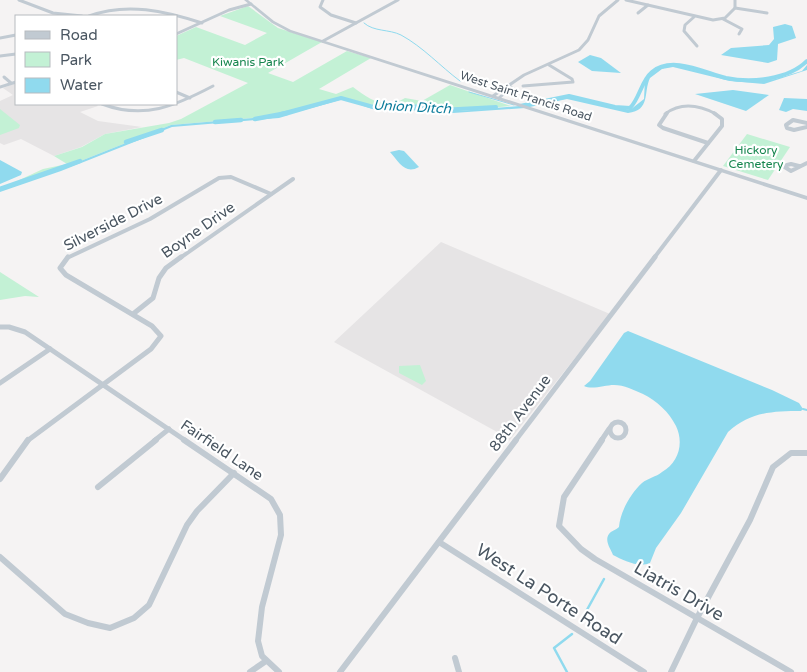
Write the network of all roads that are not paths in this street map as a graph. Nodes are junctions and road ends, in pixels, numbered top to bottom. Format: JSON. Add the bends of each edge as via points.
{"nodes":[{"id":1,"x":19,"y":0,"type":"edge"},
{"id":2,"x":246,"y":0,"type":"edge"},
{"id":3,"x":323,"y":0,"type":"edge"},
{"id":4,"x":398,"y":0,"type":"edge"},
{"id":5,"x":618,"y":0,"type":"edge"},
{"id":6,"x":626,"y":0,"type":"edge"},
{"id":7,"x":735,"y":0,"type":"edge"},
{"id":8,"x":149,"y":4,"type":"dead end"},
{"id":9,"x":250,"y":4,"type":"junction"},
{"id":10,"x":109,"y":5,"type":"dead end"},
{"id":11,"x":648,"y":5,"type":"junction"},
{"id":12,"x":735,"y":8,"type":"junction"},
{"id":13,"x":638,"y":13,"type":"dead end"},
{"id":14,"x":767,"y":13,"type":"dead end"},
{"id":15,"x":72,"y":15,"type":"edge"},
{"id":16,"x":91,"y":15,"type":"edge"},
{"id":17,"x":694,"y":17,"type":"junction"},
{"id":18,"x":723,"y":19,"type":"junction"},
{"id":19,"x":202,"y":22,"type":"junction"},
{"id":20,"x":356,"y":23,"type":"junction"},
{"id":21,"x":178,"y":33,"type":"edge"},
{"id":22,"x":739,"y":34,"type":"dead end"},
{"id":23,"x":15,"y":35,"type":"edge"},
{"id":24,"x":0,"y":37,"type":"edge"},
{"id":25,"x":323,"y":41,"type":"junction"},
{"id":26,"x":697,"y":46,"type":"dead end"},
{"id":27,"x":15,"y":54,"type":"edge"},
{"id":28,"x":0,"y":56,"type":"edge"},
{"id":29,"x":547,"y":65,"type":"junction"},
{"id":30,"x":4,"y":77,"type":"dead end"},
{"id":31,"x":15,"y":82,"type":"edge"},
{"id":32,"x":11,"y":83,"type":"junction"},
{"id":33,"x":213,"y":86,"type":"dead end"},
{"id":34,"x":523,"y":86,"type":"dead end"},
{"id":35,"x":0,"y":87,"type":"edge"},
{"id":36,"x":178,"y":93,"type":"edge"},
{"id":37,"x":496,"y":97,"type":"junction"},
{"id":38,"x":190,"y":98,"type":"junction"},
{"id":39,"x":178,"y":103,"type":"edge"},
{"id":40,"x":105,"y":105,"type":"edge"},
{"id":41,"x":174,"y":105,"type":"edge"},
{"id":42,"x":807,"y":123,"type":"edge"},
{"id":43,"x":807,"y":128,"type":"edge"},
{"id":44,"x":708,"y":143,"type":"junction"},
{"id":45,"x":694,"y":161,"type":"junction"},
{"id":46,"x":807,"y":163,"type":"edge"},
{"id":47,"x":800,"y":166,"type":"dead end"},
{"id":48,"x":721,"y":170,"type":"junction"},
{"id":49,"x":293,"y":179,"type":"dead end"},
{"id":50,"x":270,"y":194,"type":"junction"},
{"id":51,"x":807,"y":198,"type":"edge"},
{"id":52,"x":133,"y":314,"type":"junction"},
{"id":53,"x":0,"y":327,"type":"edge"},
{"id":54,"x":50,"y":349,"type":"junction"},
{"id":55,"x":0,"y":383,"type":"edge"},
{"id":56,"x":102,"y":385,"type":"junction"},
{"id":57,"x":169,"y":429,"type":"junction"},
{"id":58,"x":609,"y":430,"type":"dead end"},
{"id":59,"x":807,"y":453,"type":"edge"},
{"id":60,"x":234,"y":473,"type":"junction"},
{"id":61,"x":0,"y":479,"type":"edge"},
{"id":62,"x":98,"y":487,"type":"dead end"},
{"id":63,"x":439,"y":542,"type":"junction"},
{"id":64,"x":0,"y":557,"type":"edge"},
{"id":65,"x":696,"y":618,"type":"junction"},
{"id":66,"x":455,"y":658,"type":"dead end"},
{"id":67,"x":266,"y":660,"type":"junction"},
{"id":68,"x":250,"y":672,"type":"edge"},
{"id":69,"x":279,"y":672,"type":"edge"},
{"id":70,"x":340,"y":672,"type":"edge"},
{"id":71,"x":460,"y":672,"type":"edge"},
{"id":72,"x":644,"y":672,"type":"edge"},
{"id":73,"x":671,"y":672,"type":"edge"},
{"id":74,"x":791,"y":672,"type":"edge"}],
"edges":[{"from":1,"to":15,"type":"street","via":[[53,13]]},
{"from":2,"to":9,"type":"street","name":"West Saint Francis Road"},
{"from":3,"to":20,"type":"street","via":[[320,7],[325,12]]},
{"from":4,"to":20,"type":"street"},
{"from":5,"to":29,"type":"street","via":[[599,16],[584,46]]},
{"from":6,"to":11,"type":"street"},
{"from":7,"to":12,"type":"street"},
{"from":8,"to":19,"type":"street"},
{"from":9,"to":19,"type":"street"},
{"from":9,"to":25,"type":"street","name":"West Saint Francis Road","via":[[281,27]]},
{"from":10,"to":16,"type":"street"},
{"from":11,"to":13,"type":"street"},
{"from":11,"to":17,"type":"street"},
{"from":12,"to":14,"type":"street"},
{"from":12,"to":18,"type":"street"},
{"from":17,"to":18,"type":"street"},
{"from":17,"to":26,"type":"street","via":[[684,31]]},
{"from":18,"to":22,"type":"street","via":[[742,29]]},
{"from":19,"to":21,"type":"street"},
{"from":20,"to":25,"type":"street"},
{"from":23,"to":24,"type":"street"},
{"from":25,"to":37,"type":"street","name":"West Saint Francis Road"},
{"from":27,"to":28,"type":"street"},
{"from":29,"to":34,"type":"street","via":[[573,82]]},
{"from":29,"to":37,"type":"street","via":[[514,82]]},
{"from":30,"to":32,"type":"street"},
{"from":31,"to":32,"type":"street"},
{"from":32,"to":35,"type":"street"},
{"from":33,"to":38,"type":"street"},
{"from":36,"to":38,"type":"street"},
{"from":37,"to":45,"type":"street","name":"West Saint Francis Road"},
{"from":38,"to":39,"type":"street"},
{"from":40,"to":41,"type":"street","via":[[141,112]]},
{"from":42,"to":43,"type":"street","via":[[797,119],[786,125],[794,130]]},
{"from":44,"to":44,"type":"street","via":[[724,123],[715,114],[682,105],[671,109],[659,121],[666,130]]},
{"from":44,"to":45,"type":"street"},
{"from":45,"to":48,"type":"street","name":"West Saint Francis Road"},
{"from":46,"to":47,"type":"street"},
{"from":48,"to":51,"type":"street","name":"West Saint Francis Road"},
{"from":48,"to":63,"type":"street","name":"88th Avenue"},
{"from":49,"to":50,"type":"street","name":"Boyne Drive"},
{"from":50,"to":52,"type":"street","name":"Boyne Drive","via":[[166,268],[153,298]]},
{"from":50,"to":52,"type":"street","name":"Silverside Drive","via":[[231,176],[219,178],[150,219],[63,261],[60,268],[66,275]]},
{"from":52,"to":56,"type":"street","name":"Silverside Drive","via":[[161,336],[151,348]]},
{"from":53,"to":54,"type":"street","name":"Fairfield Lane","via":[[18,329]]},
{"from":54,"to":55,"type":"street"},
{"from":54,"to":56,"type":"street","name":"Fairfield Lane"},
{"from":56,"to":57,"type":"street","name":"Fairfield Lane"},
{"from":56,"to":61,"type":"street","name":"Silverside Drive","via":[[24,443]]},
{"from":57,"to":60,"type":"street","name":"Fairfield Lane"},
{"from":57,"to":62,"type":"street"},
{"from":58,"to":65,"type":"street","name":"Liatris Drive","via":[[564,497],[559,526],[581,549]]},
{"from":59,"to":65,"type":"street","via":[[791,454],[772,467],[750,520]]},
{"from":60,"to":64,"type":"street","via":[[187,525],[149,605],[134,618],[110,628],[65,614]]},
{"from":60,"to":67,"type":"street","name":"Fairfield Lane","via":[[271,499],[281,518],[282,538],[258,636]]},
{"from":63,"to":70,"type":"street","name":"88th Avenue"},
{"from":63,"to":72,"type":"street","name":"West La Porte Road"},
{"from":65,"to":73,"type":"street"},
{"from":65,"to":74,"type":"street","name":"Liatris Drive"},
{"from":66,"to":71,"type":"street"},
{"from":67,"to":68,"type":"street"},
{"from":67,"to":69,"type":"street","name":"Fairfield Lane"}]}
